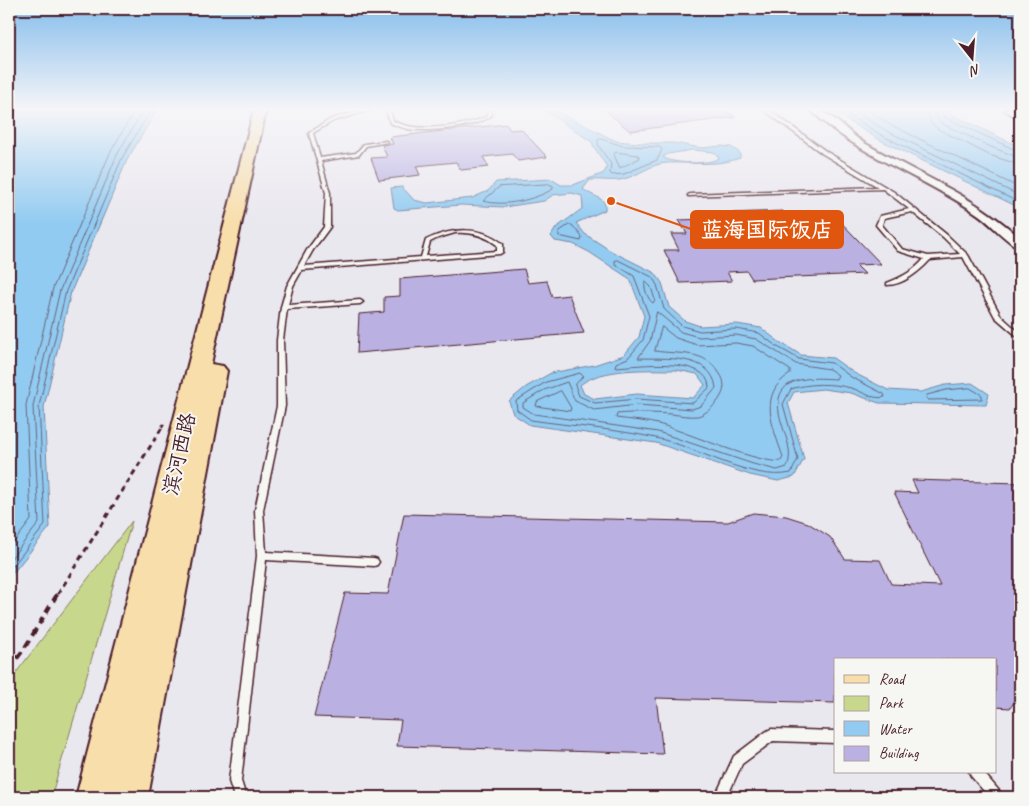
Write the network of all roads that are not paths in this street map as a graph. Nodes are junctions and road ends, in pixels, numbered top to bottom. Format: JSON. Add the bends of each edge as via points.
{"nodes":[{"id":1,"x":251,"y":148,"type":"edge"},
{"id":2,"x":262,"y":148,"type":"edge"},
{"id":3,"x":315,"y":148,"type":"edge"},
{"id":4,"x":363,"y":148,"type":"edge"},
{"id":5,"x":818,"y":148,"type":"edge"},
{"id":6,"x":867,"y":148,"type":"edge"},
{"id":7,"x":319,"y":160,"type":"junction"},
{"id":8,"x":884,"y":188,"type":"junction"},
{"id":9,"x":690,"y":195,"type":"dead end"},
{"id":10,"x":913,"y":210,"type":"junction"},
{"id":11,"x":1020,"y":244,"type":"edge"},
{"id":12,"x":965,"y":255,"type":"junction"},
{"id":13,"x":423,"y":258,"type":"junction"},
{"id":14,"x":928,"y":258,"type":"junction"},
{"id":15,"x":300,"y":268,"type":"junction"},
{"id":16,"x":889,"y":284,"type":"dead end"},
{"id":17,"x":360,"y":302,"type":"dead end"},
{"id":18,"x":284,"y":307,"type":"junction"},
{"id":19,"x":1020,"y":336,"type":"edge"},
{"id":20,"x":262,"y":556,"type":"junction"},
{"id":21,"x":374,"y":562,"type":"dead end"},
{"id":22,"x":834,"y":737,"type":"edge"},
{"id":23,"x":977,"y":774,"type":"edge"},
{"id":24,"x":97,"y":797,"type":"edge"},
{"id":25,"x":127,"y":797,"type":"edge"},
{"id":26,"x":240,"y":797,"type":"edge"},
{"id":27,"x":721,"y":797,"type":"edge"},
{"id":28,"x":996,"y":797,"type":"edge"}],
"edges":[{"from":1,"to":24,"type":"main road","name":"滨河西路"},
{"from":2,"to":25,"type":"main road","name":"滨河西路"},
{"from":3,"to":7,"type":"lane"},
{"from":4,"to":7,"type":"lane","via":[[357,154]]},
{"from":5,"to":8,"type":"lane"},
{"from":6,"to":11,"type":"street","via":[[966,200]]},
{"from":7,"to":15,"type":"lane","via":[[328,193],[327,227]]},
{"from":8,"to":9,"type":"lane"},
{"from":8,"to":10,"type":"lane"},
{"from":10,"to":12,"type":"lane"},
{"from":10,"to":14,"type":"lane","via":[[882,218],[879,225],[900,250]]},
{"from":12,"to":14,"type":"lane"},
{"from":12,"to":19,"type":"lane","via":[[998,317]]},
{"from":13,"to":13,"type":"lane","via":[[500,252],[500,244],[491,237],[461,231],[439,235],[428,241]]},
{"from":13,"to":15,"type":"lane"},
{"from":14,"to":16,"type":"lane","via":[[906,279]]},
{"from":15,"to":18,"type":"lane"},
{"from":17,"to":18,"type":"lane"},
{"from":18,"to":20,"type":"lane","via":[[280,340],[282,406],[259,510]]},
{"from":20,"to":21,"type":"lane"},
{"from":20,"to":26,"type":"lane","via":[[235,781]]},
{"from":22,"to":27,"type":"lane","via":[[771,735],[738,760]]},
{"from":23,"to":28,"type":"lane"}]}
